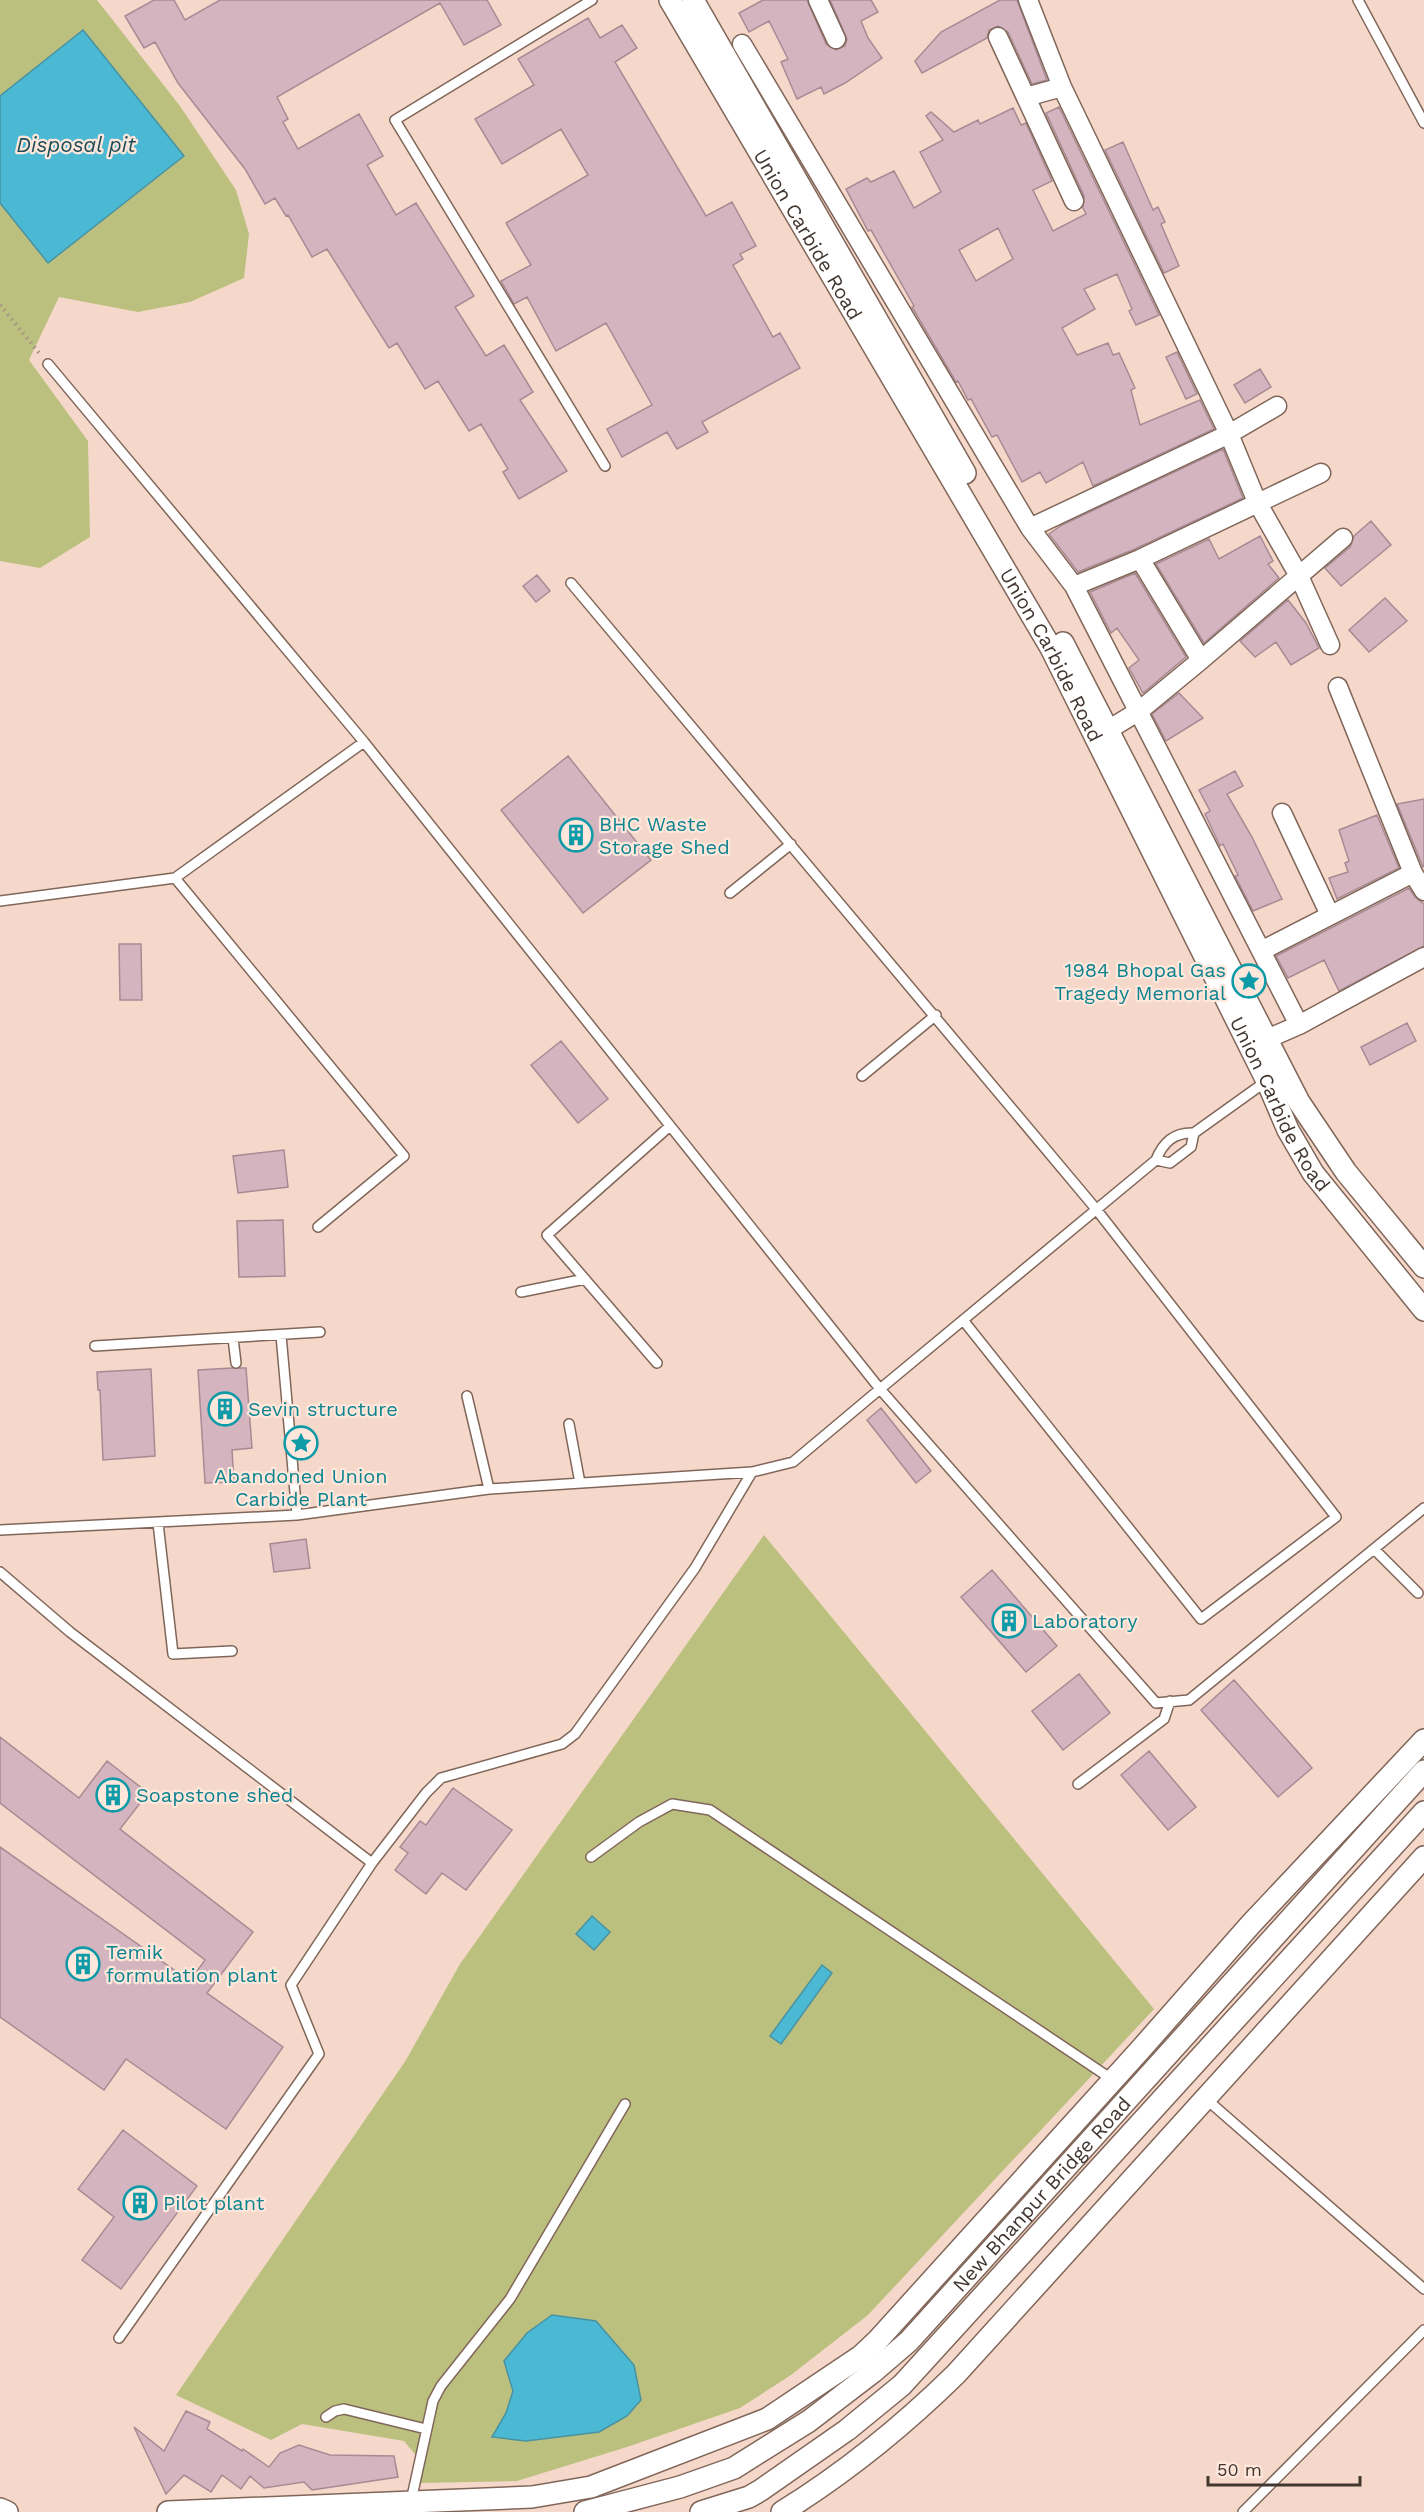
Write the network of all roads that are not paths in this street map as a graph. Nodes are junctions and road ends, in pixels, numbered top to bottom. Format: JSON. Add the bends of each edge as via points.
{"nodes":[{"id":1,"x":592,"y":0,"type":"edge"},
{"id":2,"x":670,"y":0,"type":"edge"},
{"id":3,"x":693,"y":0,"type":"edge"},
{"id":4,"x":818,"y":0,"type":"edge"},
{"id":5,"x":1028,"y":0,"type":"edge"},
{"id":6,"x":1370,"y":0,"type":"edge"},
{"id":7,"x":1360,"y":2,"type":"edge"},
{"id":8,"x":999,"y":37,"type":"dead end"},
{"id":9,"x":836,"y":39,"type":"dead end"},
{"id":10,"x":742,"y":44,"type":"dead end"},
{"id":11,"x":1062,"y":87,"type":"junction"},
{"id":12,"x":1026,"y":97,"type":"junction"},
{"id":13,"x":1424,"y":123,"type":"edge"},
{"id":14,"x":1074,"y":201,"type":"dead end"},
{"id":15,"x":48,"y":363,"type":"road end"},
{"id":16,"x":1277,"y":406,"type":"dead end"},
{"id":17,"x":1229,"y":434,"type":"junction"},
{"id":18,"x":604,"y":466,"type":"dead end"},
{"id":19,"x":1321,"y":473,"type":"dead end"},
{"id":20,"x":1257,"y":502,"type":"junction"},
{"id":21,"x":1030,"y":528,"type":"junction"},
{"id":22,"x":1343,"y":537,"type":"dead end"},
{"id":23,"x":1140,"y":559,"type":"junction"},
{"id":24,"x":1299,"y":576,"type":"junction"},
{"id":25,"x":571,"y":584,"type":"dead end"},
{"id":26,"x":1074,"y":586,"type":"junction"},
{"id":27,"x":1330,"y":645,"type":"dead end"},
{"id":28,"x":1201,"y":660,"type":"junction"},
{"id":29,"x":1338,"y":687,"type":"dead end"},
{"id":30,"x":1139,"y":711,"type":"junction"},
{"id":31,"x":1108,"y":729,"type":"junction"},
{"id":32,"x":364,"y":742,"type":"junction"},
{"id":33,"x":1282,"y":813,"type":"dead end"},
{"id":34,"x":791,"y":844,"type":"junction"},
{"id":35,"x":1413,"y":873,"type":"junction"},
{"id":36,"x":175,"y":878,"type":"junction"},
{"id":37,"x":1424,"y":891,"type":"edge"},
{"id":38,"x":730,"y":893,"type":"dead end"},
{"id":39,"x":0,"y":901,"type":"edge"},
{"id":40,"x":1330,"y":915,"type":"junction"},
{"id":41,"x":1261,"y":951,"type":"junction"},
{"id":42,"x":1424,"y":957,"type":"edge"},
{"id":43,"x":936,"y":1016,"type":"junction"},
{"id":44,"x":1299,"y":1025,"type":"junction"},
{"id":45,"x":1268,"y":1039,"type":"junction"},
{"id":46,"x":862,"y":1076,"type":"dead end"},
{"id":47,"x":1274,"y":1076,"type":"junction"},
{"id":48,"x":670,"y":1126,"type":"junction"},
{"id":49,"x":1194,"y":1133,"type":"junction"},
{"id":50,"x":1156,"y":1160,"type":"junction"},
{"id":51,"x":1096,"y":1209,"type":"junction"},
{"id":52,"x":318,"y":1227,"type":"dead end"},
{"id":53,"x":1424,"y":1267,"type":"edge"},
{"id":54,"x":585,"y":1279,"type":"junction"},
{"id":55,"x":521,"y":1293,"type":"dead end"},
{"id":56,"x":1424,"y":1310,"type":"edge"},
{"id":57,"x":963,"y":1320,"type":"junction"},
{"id":58,"x":320,"y":1332,"type":"dead end"},
{"id":59,"x":281,"y":1335,"type":"junction"},
{"id":60,"x":233,"y":1338,"type":"junction"},
{"id":61,"x":95,"y":1346,"type":"dead end"},
{"id":62,"x":236,"y":1363,"type":"dead end"},
{"id":63,"x":657,"y":1363,"type":"dead end"},
{"id":64,"x":880,"y":1389,"type":"junction"},
{"id":65,"x":467,"y":1396,"type":"dead end"},
{"id":66,"x":569,"y":1424,"type":"dead end"},
{"id":67,"x":752,"y":1472,"type":"junction"},
{"id":68,"x":580,"y":1483,"type":"junction"},
{"id":69,"x":489,"y":1489,"type":"junction"},
{"id":70,"x":1424,"y":1508,"type":"edge"},
{"id":71,"x":297,"y":1515,"type":"junction"},
{"id":72,"x":158,"y":1523,"type":"junction"},
{"id":73,"x":0,"y":1530,"type":"edge"},
{"id":74,"x":1374,"y":1549,"type":"junction"},
{"id":75,"x":0,"y":1572,"type":"edge"},
{"id":76,"x":1418,"y":1593,"type":"dead end"},
{"id":77,"x":232,"y":1651,"type":"dead end"},
{"id":78,"x":1170,"y":1701,"type":"junction"},
{"id":79,"x":1424,"y":1740,"type":"edge"},
{"id":80,"x":1424,"y":1771,"type":"edge"},
{"id":81,"x":1078,"y":1784,"type":"dead end"},
{"id":82,"x":1424,"y":1812,"type":"edge"},
{"id":83,"x":591,"y":1857,"type":"dead end"},
{"id":84,"x":1424,"y":1857,"type":"edge"},
{"id":85,"x":372,"y":1863,"type":"junction"},
{"id":86,"x":1113,"y":2080,"type":"junction"},
{"id":87,"x":1205,"y":2098,"type":"junction"},
{"id":88,"x":625,"y":2104,"type":"dead end"},
{"id":89,"x":1424,"y":2289,"type":"edge"},
{"id":90,"x":1424,"y":2330,"type":"edge"},
{"id":91,"x":119,"y":2338,"type":"dead end"},
{"id":92,"x":326,"y":2417,"type":"dead end"},
{"id":93,"x":426,"y":2429,"type":"junction"},
{"id":94,"x":410,"y":2502,"type":"junction"},
{"id":95,"x":0,"y":2509,"type":"edge"},
{"id":96,"x":784,"y":2511,"type":"edge"},
{"id":97,"x":7,"y":2512,"type":"edge"},
{"id":98,"x":168,"y":2512,"type":"edge"},
{"id":99,"x":585,"y":2512,"type":"edge"},
{"id":100,"x":701,"y":2512,"type":"edge"},
{"id":101,"x":1243,"y":2512,"type":"edge"}],
"edges":[{"from":1,"to":18,"type":"lane","via":[[395,120]]},
{"from":2,"to":47,"type":"street","name":"Union Carbide Road","via":[[1051,648]]},
{"from":3,"to":31,"type":"street","name":"Union Carbide Road"},
{"from":4,"to":9,"type":"street"},
{"from":5,"to":11,"type":"street"},
{"from":6,"to":7,"type":"lane"},
{"from":7,"to":13,"type":"lane"},
{"from":8,"to":12,"type":"street"},
{"from":10,"to":21,"type":"street"},
{"from":11,"to":12,"type":"street"},
{"from":11,"to":17,"type":"street"},
{"from":12,"to":14,"type":"street"},
{"from":15,"to":32,"type":"lane"},
{"from":16,"to":17,"type":"street"},
{"from":17,"to":20,"type":"street"},
{"from":17,"to":21,"type":"street"},
{"from":19,"to":20,"type":"street"},
{"from":20,"to":23,"type":"street"},
{"from":20,"to":24,"type":"street"},
{"from":21,"to":26,"type":"street"},
{"from":22,"to":24,"type":"street"},
{"from":23,"to":26,"type":"street"},
{"from":23,"to":28,"type":"street"},
{"from":24,"to":27,"type":"street"},
{"from":24,"to":28,"type":"street"},
{"from":25,"to":34,"type":"lane"},
{"from":26,"to":30,"type":"street"},
{"from":28,"to":30,"type":"street"},
{"from":29,"to":35,"type":"street"},
{"from":30,"to":31,"type":"street"},
{"from":30,"to":41,"type":"street"},
{"from":31,"to":45,"type":"street","name":"Union Carbide Road"},
{"from":32,"to":36,"type":"lane"},
{"from":32,"to":48,"type":"lane"},
{"from":33,"to":40,"type":"street"},
{"from":34,"to":38,"type":"lane"},
{"from":34,"to":43,"type":"lane"},
{"from":35,"to":37,"type":"street"},
{"from":35,"to":40,"type":"street"},
{"from":36,"to":39,"type":"lane"},
{"from":36,"to":52,"type":"lane","via":[[404,1156]]},
{"from":40,"to":41,"type":"street"},
{"from":41,"to":44,"type":"street"},
{"from":42,"to":44,"type":"street"},
{"from":43,"to":46,"type":"lane"},
{"from":43,"to":51,"type":"lane"},
{"from":44,"to":45,"type":"street"},
{"from":45,"to":47,"type":"street","name":"Union Carbide Road"},
{"from":47,"to":49,"type":"lane"},
{"from":47,"to":53,"type":"street","name":"Union Carbide Road","via":[[1299,1102],[1346,1172]]},
{"from":47,"to":56,"type":"street","name":"Union Carbide Road","via":[[1288,1130],[1312,1173]]},
{"from":48,"to":54,"type":"lane","via":[[548,1235]]},
{"from":48,"to":64,"type":"lane"},
{"from":49,"to":50,"type":"lane","via":[[1180,1132],[1162,1146]]},
{"from":49,"to":50,"type":"lane","via":[[1191,1147],[1170,1163]]},
{"from":50,"to":51,"type":"lane"},
{"from":51,"to":57,"type":"lane"},
{"from":51,"to":57,"type":"lane","via":[[1336,1517],[1201,1619]]},
{"from":54,"to":55,"type":"lane"},
{"from":54,"to":63,"type":"lane"},
{"from":57,"to":64,"type":"lane"},
{"from":58,"to":59,"type":"lane"},
{"from":59,"to":60,"type":"lane"},
{"from":59,"to":71,"type":"lane"},
{"from":60,"to":61,"type":"lane"},
{"from":60,"to":62,"type":"lane"},
{"from":64,"to":67,"type":"lane","via":[[793,1462]]},
{"from":64,"to":78,"type":"lane","via":[[1156,1702]]},
{"from":65,"to":69,"type":"lane"},
{"from":66,"to":68,"type":"lane"},
{"from":67,"to":68,"type":"lane"},
{"from":67,"to":85,"type":"lane","via":[[695,1568],[575,1734],[561,1744],[441,1778]]},
{"from":68,"to":69,"type":"lane"},
{"from":69,"to":71,"type":"lane"},
{"from":70,"to":74,"type":"lane"},
{"from":71,"to":72,"type":"lane"},
{"from":72,"to":73,"type":"lane"},
{"from":72,"to":77,"type":"lane","via":[[173,1654]]},
{"from":74,"to":76,"type":"lane"},
{"from":74,"to":78,"type":"lane","via":[[1189,1700]]},
{"from":75,"to":85,"type":"lane","via":[[70,1632]]},
{"from":78,"to":81,"type":"lane","via":[[1164,1719]]},
{"from":79,"to":86,"type":"street","via":[[1251,1924]]},
{"from":80,"to":99,"type":"street","name":"New Bhanpur Bridge Road","via":[[909,2341],[809,2421],[734,2468]]},
{"from":82,"to":100,"type":"street","name":"New Bhanpur Bridge Road","via":[[902,2385],[847,2430],[748,2497]]},
{"from":83,"to":86,"type":"lane","via":[[639,1822],[672,1804],[710,1810]]},
{"from":84,"to":87,"type":"street"},
{"from":85,"to":91,"type":"lane","via":[[291,1985],[319,2054]]},
{"from":86,"to":94,"type":"street","via":[[877,2341],[767,2419],[625,2475],[567,2493]]},
{"from":87,"to":89,"type":"lane"},
{"from":87,"to":96,"type":"street","via":[[933,2397],[883,2441]]},
{"from":88,"to":93,"type":"lane","via":[[510,2299],[441,2386]]},
{"from":90,"to":101,"type":"lane"},
{"from":92,"to":93,"type":"lane","via":[[344,2409]]},
{"from":93,"to":94,"type":"lane"},
{"from":94,"to":98,"type":"street"},
{"from":95,"to":97,"type":"street"}]}
